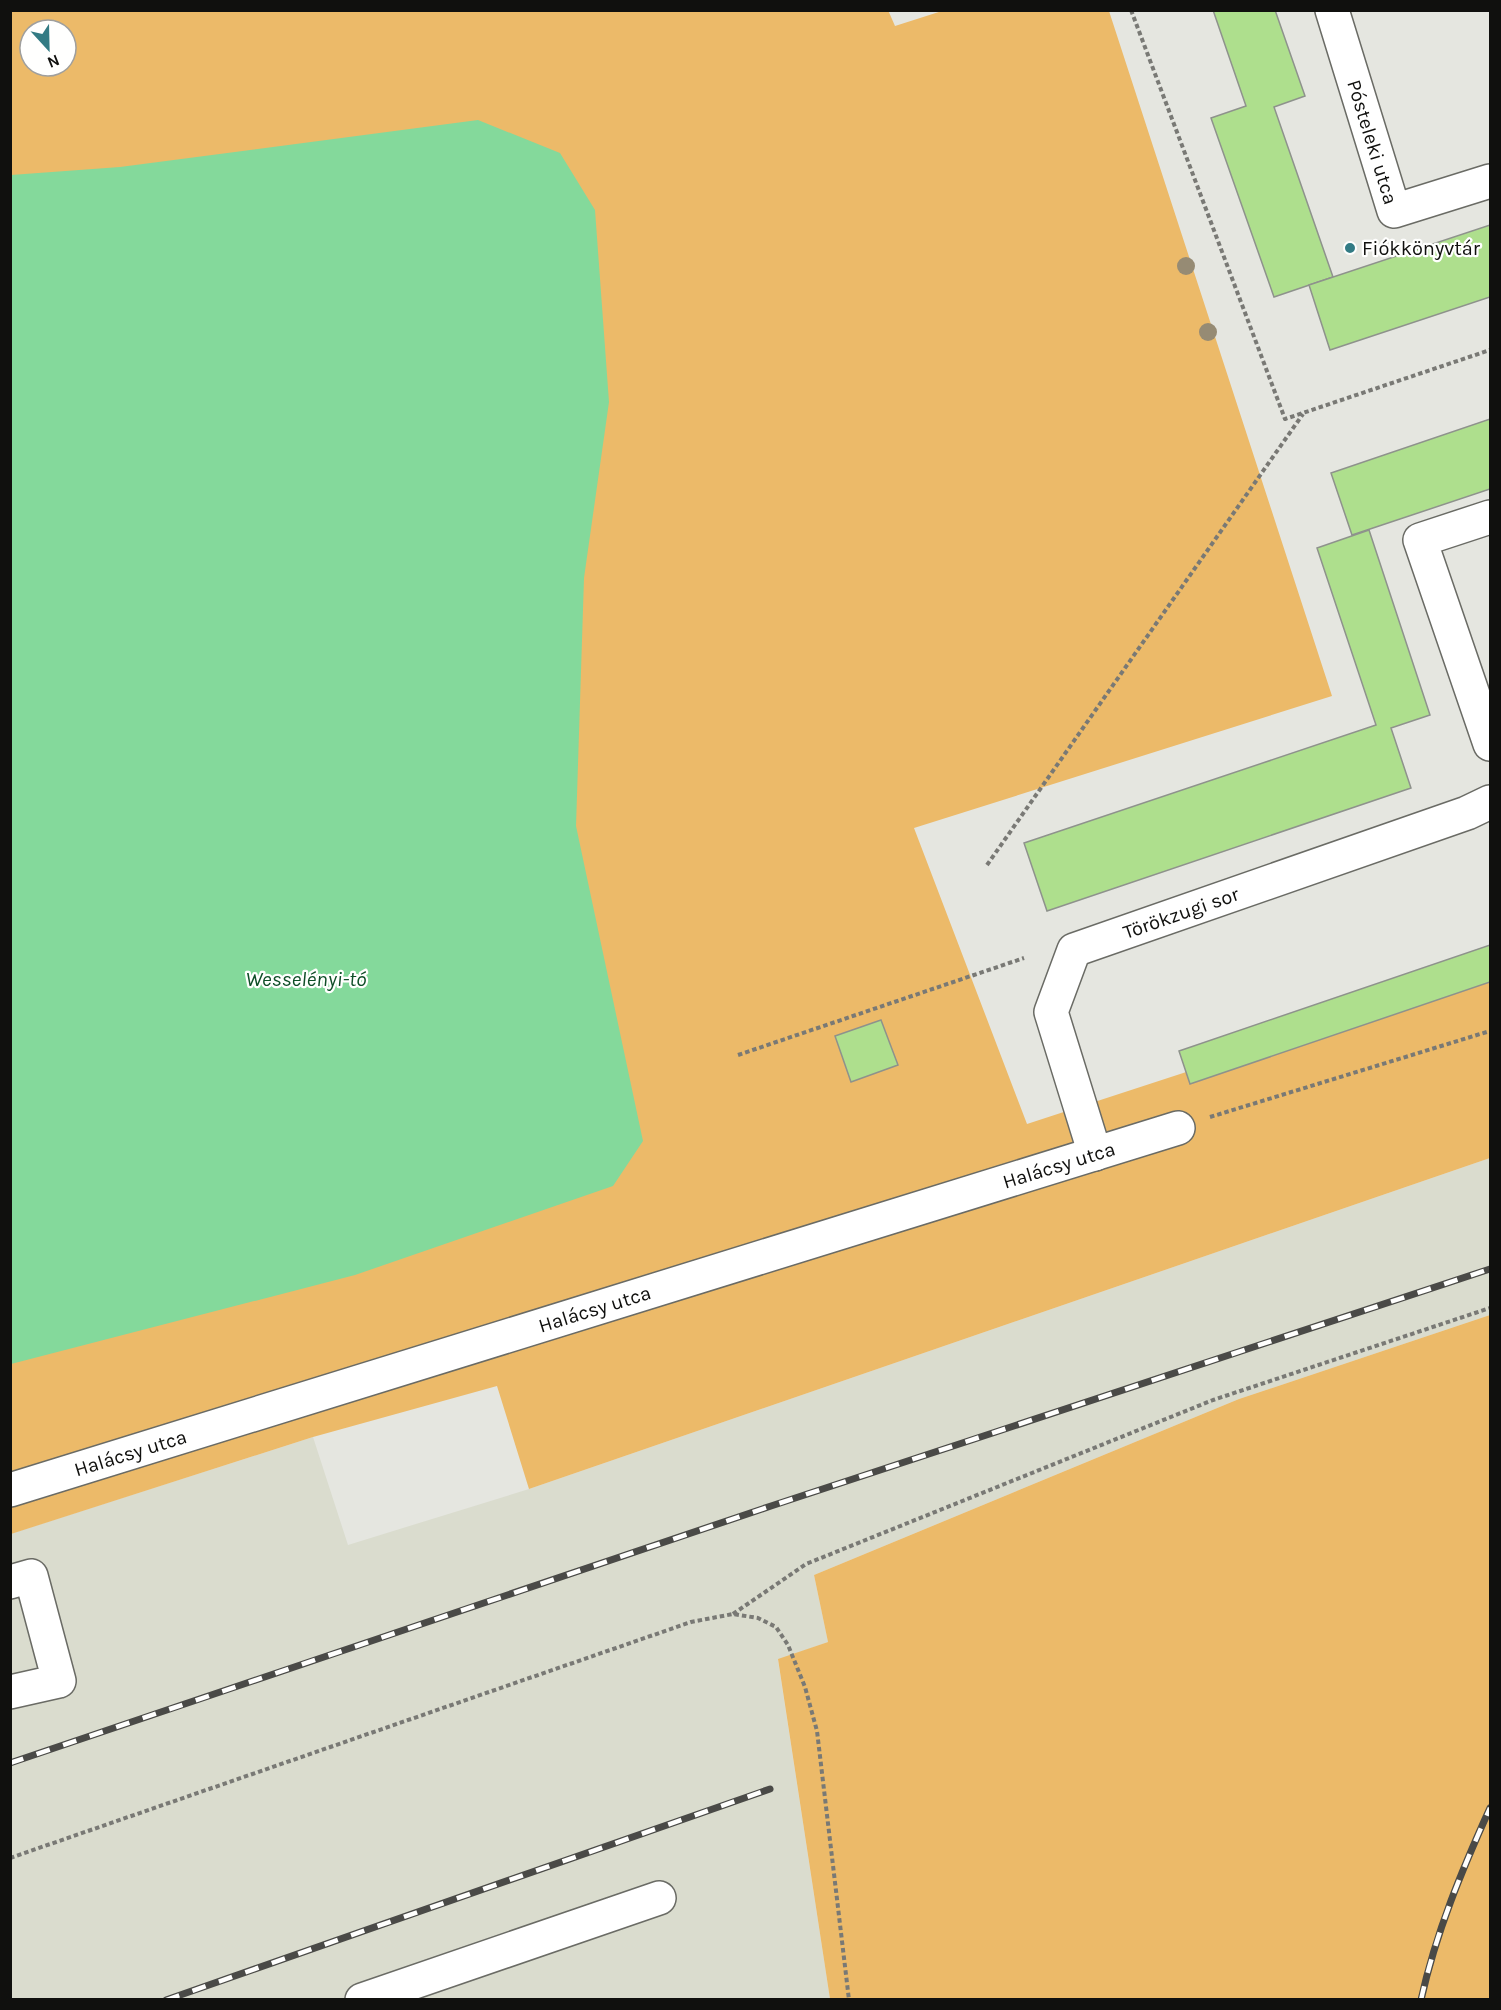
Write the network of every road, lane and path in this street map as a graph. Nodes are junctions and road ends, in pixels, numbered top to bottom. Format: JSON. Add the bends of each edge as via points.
{"nodes":[{"id":1,"x":1131,"y":10,"type":"edge"},
{"id":2,"x":1332,"y":10,"type":"edge"},
{"id":3,"x":1491,"y":181,"type":"edge"},
{"id":4,"x":1491,"y":350,"type":"edge"},
{"id":5,"x":1303,"y":414,"type":"junction"},
{"id":6,"x":1491,"y":517,"type":"edge"},
{"id":7,"x":1491,"y":744,"type":"edge"},
{"id":8,"x":1491,"y":802,"type":"edge"},
{"id":9,"x":987,"y":865,"type":"dead end"},
{"id":10,"x":1024,"y":958,"type":"dead end"},
{"id":11,"x":1491,"y":1031,"type":"edge"},
{"id":12,"x":738,"y":1055,"type":"dead end"},
{"id":13,"x":1178,"y":1128,"type":"joint"},
{"id":14,"x":1095,"y":1154,"type":"junction"},
{"id":15,"x":1491,"y":1308,"type":"edge"},
{"id":16,"x":10,"y":1490,"type":"edge"},
{"id":17,"x":10,"y":1582,"type":"edge"},
{"id":18,"x":733,"y":1614,"type":"junction"},
{"id":19,"x":10,"y":1692,"type":"edge"},
{"id":20,"x":10,"y":1858,"type":"edge"},
{"id":21,"x":659,"y":1898,"type":"dead end"},
{"id":22,"x":362,"y":2000,"type":"edge"},
{"id":23,"x":849,"y":2000,"type":"edge"}],
"edges":[{"from":1,"to":5,"type":"path","via":[[1285,419]]},
{"from":2,"to":3,"type":"street","name":"Pósteleki utca","via":[[1394,211]]},
{"from":4,"to":5,"type":"path"},
{"from":5,"to":9,"type":"path"},
{"from":6,"to":7,"type":"street","via":[[1420,540]]},
{"from":8,"to":14,"type":"street","name":"Törökzugi sor","via":[[1074,950],[1051,1012]]},
{"from":10,"to":12,"type":"path"},
{"from":11,"to":13,"type":"path"},
{"from":13,"to":14,"type":"street","name":"Halácsy utca"},
{"from":14,"to":16,"type":"street","name":"Halácsy utca"},
{"from":15,"to":18,"type":"path","via":[[1213,1400],[806,1564]]},
{"from":17,"to":19,"type":"street","via":[[31,1576],[59,1681]]},
{"from":18,"to":20,"type":"path","via":[[691,1622]]},
{"from":18,"to":23,"type":"path","via":[[758,1618],[776,1627],[805,1686],[818,1731]]},
{"from":21,"to":22,"type":"street"}]}
